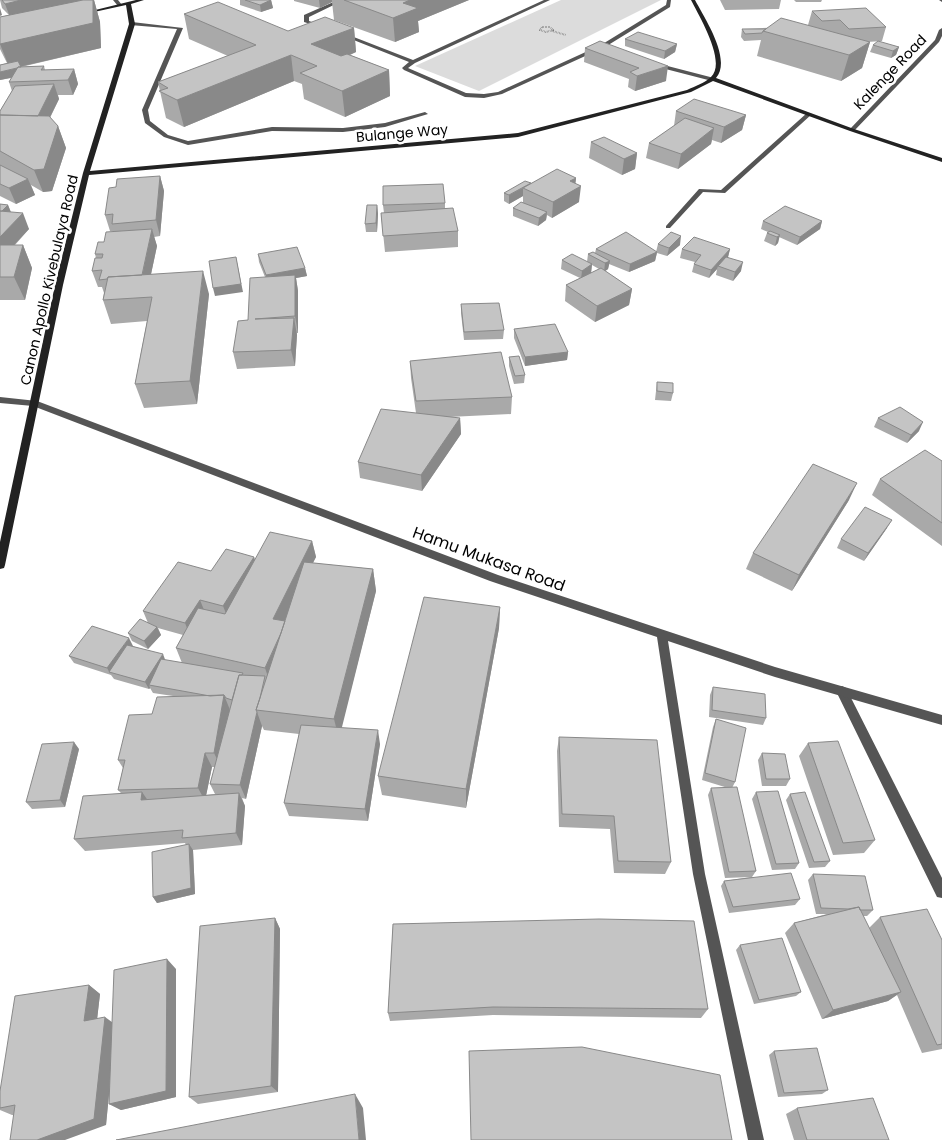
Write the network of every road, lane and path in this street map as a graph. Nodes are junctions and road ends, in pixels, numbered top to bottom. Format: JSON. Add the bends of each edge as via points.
{"nodes":[{"id":1,"x":114,"y":0,"type":"edge"},
{"id":2,"x":142,"y":0,"type":"edge"},
{"id":3,"x":342,"y":0,"type":"edge"},
{"id":4,"x":548,"y":0,"type":"edge"},
{"id":5,"x":669,"y":0,"type":"edge"},
{"id":6,"x":693,"y":0,"type":"edge"},
{"id":7,"x":128,"y":3,"type":"junction"},
{"id":8,"x":120,"y":5,"type":"junction"},
{"id":9,"x":74,"y":15,"type":"edge"},
{"id":10,"x":132,"y":24,"type":"junction"},
{"id":11,"x":189,"y":25,"type":"dead end"},
{"id":12,"x":180,"y":28,"type":"junction"},
{"id":13,"x":328,"y":29,"type":"edge"},
{"id":14,"x":553,"y":30,"type":"joint"},
{"id":15,"x":942,"y":30,"type":"edge"},
{"id":16,"x":336,"y":32,"type":"edge"},
{"id":17,"x":603,"y":46,"type":"junction"},
{"id":18,"x":611,"y":49,"type":"edge"},
{"id":19,"x":413,"y":62,"type":"junction"},
{"id":20,"x":652,"y":64,"type":"edge"},
{"id":21,"x":712,"y":79,"type":"junction"},
{"id":22,"x":425,"y":114,"type":"dead end"},
{"id":23,"x":809,"y":114,"type":"junction"},
{"id":24,"x":852,"y":130,"type":"junction"},
{"id":25,"x":942,"y":160,"type":"edge"},
{"id":26,"x":86,"y":173,"type":"junction"},
{"id":27,"x":668,"y":227,"type":"dead end"},
{"id":28,"x":0,"y":400,"type":"edge"},
{"id":29,"x":34,"y":403,"type":"junction"},
{"id":30,"x":0,"y":565,"type":"edge"},
{"id":31,"x":662,"y":635,"type":"junction"},
{"id":32,"x":842,"y":691,"type":"junction"},
{"id":33,"x":942,"y":720,"type":"edge"},
{"id":34,"x":942,"y":892,"type":"edge"},
{"id":35,"x":756,"y":1140,"type":"edge"}],
"edges":[{"from":1,"to":8,"type":"street"},
{"from":2,"to":7,"type":"main road"},
{"from":3,"to":13,"type":"street","via":[[306,16],[307,22]]},
{"from":4,"to":19,"type":"street"},
{"from":5,"to":17,"type":"street","via":[[668,6]]},
{"from":6,"to":21,"type":"main road","via":[[718,54],[718,74]]},
{"from":7,"to":8,"type":"main road"},
{"from":7,"to":10,"type":"main road","name":"Canon Apollo Kivebulaya Road"},
{"from":8,"to":9,"type":"main road"},
{"from":10,"to":12,"type":"street"},
{"from":10,"to":26,"type":"main road","name":"Canon Apollo Kivebulaya Road"},
{"from":11,"to":12,"type":"street"},
{"from":12,"to":22,"type":"street","via":[[145,110],[147,122],[166,136],[188,143],[272,129],[343,130],[385,125]]},
{"from":14,"to":14,"type":"path","via":[[546,32],[540,30],[548,27]]},
{"from":15,"to":24,"type":"street","name":"Kalenge Road","via":[[937,41]]},
{"from":16,"to":19,"type":"street"},
{"from":17,"to":18,"type":"street"},
{"from":17,"to":19,"type":"street","via":[[500,93],[484,96],[465,95],[408,72],[406,68]]},
{"from":20,"to":21,"type":"street"},
{"from":21,"to":23,"type":"main road"},
{"from":21,"to":26,"type":"main road","name":"Bulange Way","via":[[689,90],[518,135]]},
{"from":23,"to":24,"type":"main road"},
{"from":23,"to":27,"type":"street","via":[[723,192],[700,190]]},
{"from":24,"to":25,"type":"main road"},
{"from":26,"to":29,"type":"main road","name":"Canon Apollo Kivebulaya Road"},
{"from":28,"to":29,"type":"street","name":"Hamu Mukasa Road"},
{"from":29,"to":30,"type":"main road","name":"Canon Apollo Kivebulaya Road"},
{"from":29,"to":31,"type":"street","name":"Hamu Mukasa Road","via":[[494,578]]},
{"from":31,"to":32,"type":"street","name":"Hamu Mukasa Road"},
{"from":31,"to":35,"type":"street","via":[[699,874]]},
{"from":32,"to":33,"type":"street","name":"Hamu Mukasa Road"},
{"from":32,"to":34,"type":"street"}]}
